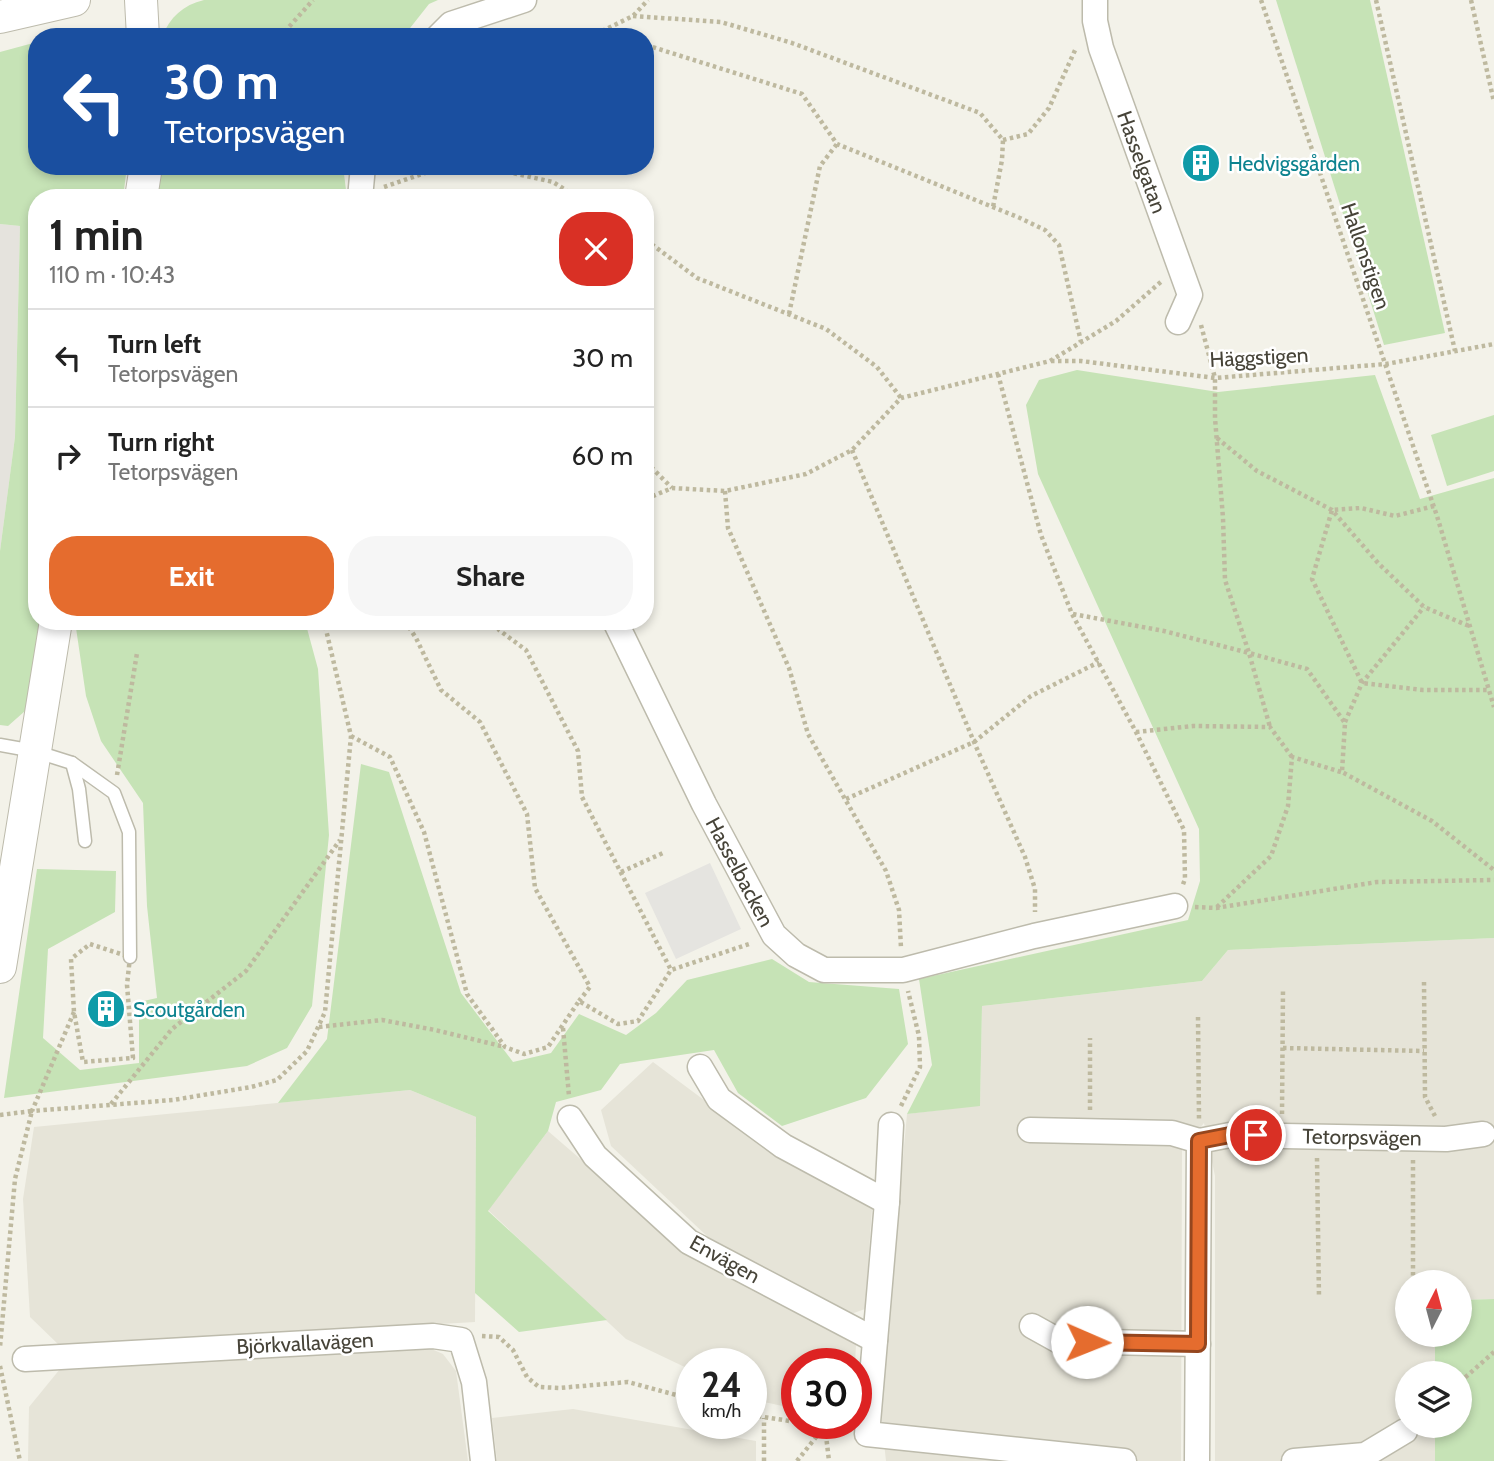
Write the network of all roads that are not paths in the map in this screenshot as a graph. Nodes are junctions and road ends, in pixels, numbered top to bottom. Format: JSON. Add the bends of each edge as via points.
{"nodes":[{"id":1,"x":74,"y":0,"type":"edge"},
{"id":2,"x":141,"y":0,"type":"edge"},
{"id":3,"x":524,"y":0,"type":"edge"},
{"id":4,"x":1095,"y":11,"type":"edge"},
{"id":5,"x":0,"y":17,"type":"edge"},
{"id":6,"x":143,"y":28,"type":"edge"},
{"id":7,"x":458,"y":28,"type":"edge"},
{"id":8,"x":1178,"y":322,"type":"dead end"},
{"id":9,"x":54,"y":630,"type":"edge"},
{"id":10,"x":619,"y":630,"type":"edge"},
{"id":11,"x":0,"y":745,"type":"edge"},
{"id":12,"x":34,"y":751,"type":"junction"},
{"id":13,"x":72,"y":763,"type":"junction"},
{"id":14,"x":85,"y":841,"type":"dead end"},
{"id":15,"x":1175,"y":906,"type":"road end"},
{"id":16,"x":130,"y":957,"type":"road end"},
{"id":17,"x":0,"y":967,"type":"edge"},
{"id":18,"x":700,"y":1067,"type":"dead end"},
{"id":19,"x":570,"y":1118,"type":"road end"},
{"id":20,"x":891,"y":1125,"type":"road end"},
{"id":21,"x":1030,"y":1130,"type":"dead end"},
{"id":22,"x":1483,"y":1134,"type":"dead end"},
{"id":23,"x":1199,"y":1141,"type":"junction"},
{"id":24,"x":887,"y":1202,"type":"junction"},
{"id":25,"x":1032,"y":1326,"type":"dead end"},
{"id":26,"x":875,"y":1340,"type":"junction"},
{"id":27,"x":1198,"y":1344,"type":"junction"},
{"id":28,"x":25,"y":1359,"type":"dead end"},
{"id":29,"x":1395,"y":1437,"type":"edge"},
{"id":30,"x":483,"y":1461,"type":"edge"},
{"id":31,"x":1124,"y":1461,"type":"edge"},
{"id":32,"x":1197,"y":1461,"type":"edge"},
{"id":33,"x":1294,"y":1461,"type":"edge"}],
"edges":[{"from":1,"to":5,"type":"street"},
{"from":2,"to":6,"type":"street"},
{"from":3,"to":7,"type":"street"},
{"from":4,"to":8,"type":"street","name":"Hasselgatan","via":[[1101,48],[1190,295]]},
{"from":9,"to":12,"type":"street"},
{"from":10,"to":15,"type":"street","name":"Hasselbacken","via":[[774,935],[796,955],[824,970],[903,970]]},
{"from":11,"to":12,"type":"lane"},
{"from":12,"to":13,"type":"lane"},
{"from":12,"to":17,"type":"street"},
{"from":13,"to":14,"type":"lane"},
{"from":13,"to":16,"type":"lane","via":[[114,793],[129,832]]},
{"from":18,"to":24,"type":"street","via":[[719,1099],[783,1146]]},
{"from":19,"to":26,"type":"street","name":"Envägen","via":[[595,1156],[689,1241]]},
{"from":20,"to":24,"type":"street"},
{"from":21,"to":23,"type":"street","name":"Tetorpsvägen","via":[[1172,1133]]},
{"from":22,"to":23,"type":"street","name":"Tetorpsvägen","via":[[1447,1139],[1230,1135]]},
{"from":23,"to":27,"type":"street"},
{"from":24,"to":26,"type":"street"},
{"from":25,"to":27,"type":"street","via":[[1059,1341]]},
{"from":26,"to":31,"type":"street","via":[[867,1434]]},
{"from":27,"to":32,"type":"street"},
{"from":28,"to":30,"type":"street","name":"Björkvallavägen","via":[[433,1336],[461,1340],[474,1381]]},
{"from":29,"to":33,"type":"street","via":[[1365,1455]]}]}
